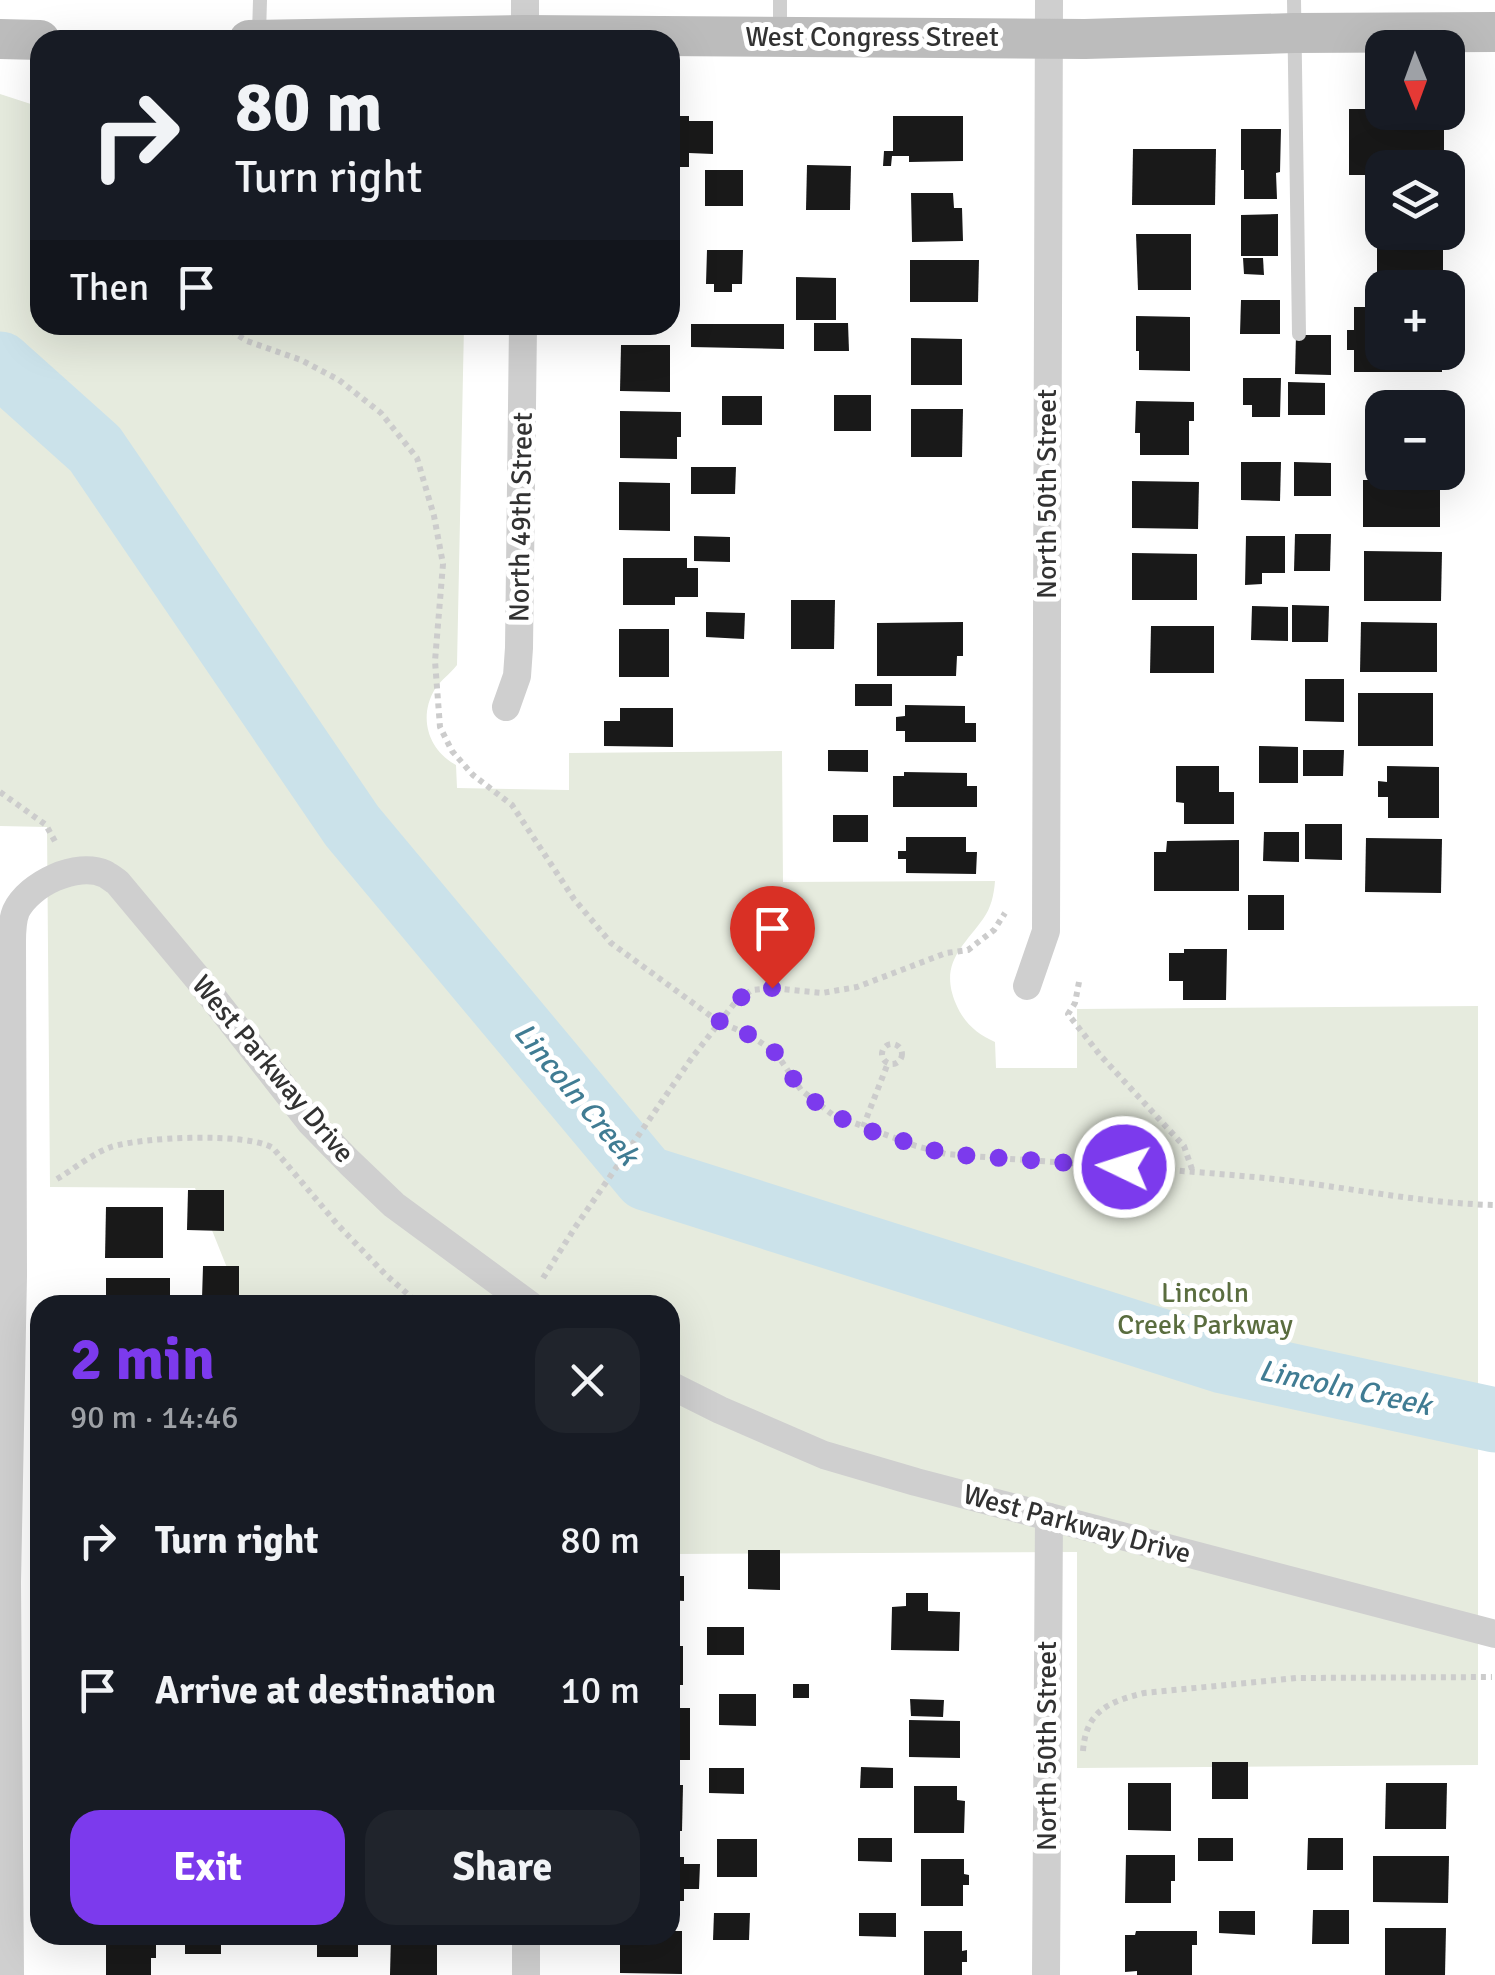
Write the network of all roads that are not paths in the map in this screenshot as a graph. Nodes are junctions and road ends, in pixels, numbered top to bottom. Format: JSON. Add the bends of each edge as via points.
{"nodes":[{"id":1,"x":260,"y":0,"type":"edge"},
{"id":2,"x":1294,"y":16,"type":"edge"},
{"id":3,"x":780,"y":18,"type":"edge"},
{"id":4,"x":1049,"y":18,"type":"edge"},
{"id":5,"x":525,"y":25,"type":"edge"},
{"id":6,"x":259,"y":30,"type":"edge"},
{"id":7,"x":436,"y":30,"type":"edge"},
{"id":8,"x":1495,"y":32,"type":"edge"},
{"id":9,"x":0,"y":39,"type":"edge"},
{"id":10,"x":30,"y":40,"type":"edge"},
{"id":11,"x":1299,"y":334,"type":"dead end"},
{"id":12,"x":523,"y":335,"type":"edge"},
{"id":13,"x":506,"y":706,"type":"dead end"},
{"id":14,"x":1027,"y":986,"type":"dead end"},
{"id":15,"x":516,"y":1295,"type":"edge"},
{"id":16,"x":680,"y":1390,"type":"edge"},
{"id":17,"x":1049,"y":1517,"type":"junction"},
{"id":18,"x":1495,"y":1634,"type":"edge"},
{"id":19,"x":526,"y":1945,"type":"edge"},
{"id":20,"x":10,"y":1975,"type":"edge"},
{"id":21,"x":526,"y":1975,"type":"edge"},
{"id":22,"x":1046,"y":1975,"type":"edge"}],
"edges":[{"from":1,"to":6,"type":"lane"},
{"from":2,"to":4,"type":"street","name":"West Congress Street","via":[[1086,39]]},
{"from":2,"to":8,"type":"street","name":"West Congress Street"},
{"from":2,"to":11,"type":"lane"},
{"from":3,"to":4,"type":"street","name":"West Congress Street"},
{"from":3,"to":5,"type":"street","name":"West Congress Street"},
{"from":4,"to":14,"type":"street","name":"North 50th Street","via":[[1046,931]]},
{"from":5,"to":7,"type":"street","name":"West Congress Street"},
{"from":9,"to":10,"type":"street"},
{"from":12,"to":13,"type":"street","name":"North 49th Street","via":[[519,648]]},
{"from":15,"to":20,"type":"street","name":"West Parkway Drive","via":[[394,1205],[311,1123],[118,883],[96,871],[72,872],[34,888],[17,909]]},
{"from":16,"to":17,"type":"street","name":"West Parkway Drive","via":[[824,1454]]},
{"from":17,"to":18,"type":"street","name":"West Parkway Drive"},
{"from":17,"to":22,"type":"street","name":"North 50th Street"},
{"from":19,"to":21,"type":"street"}]}
